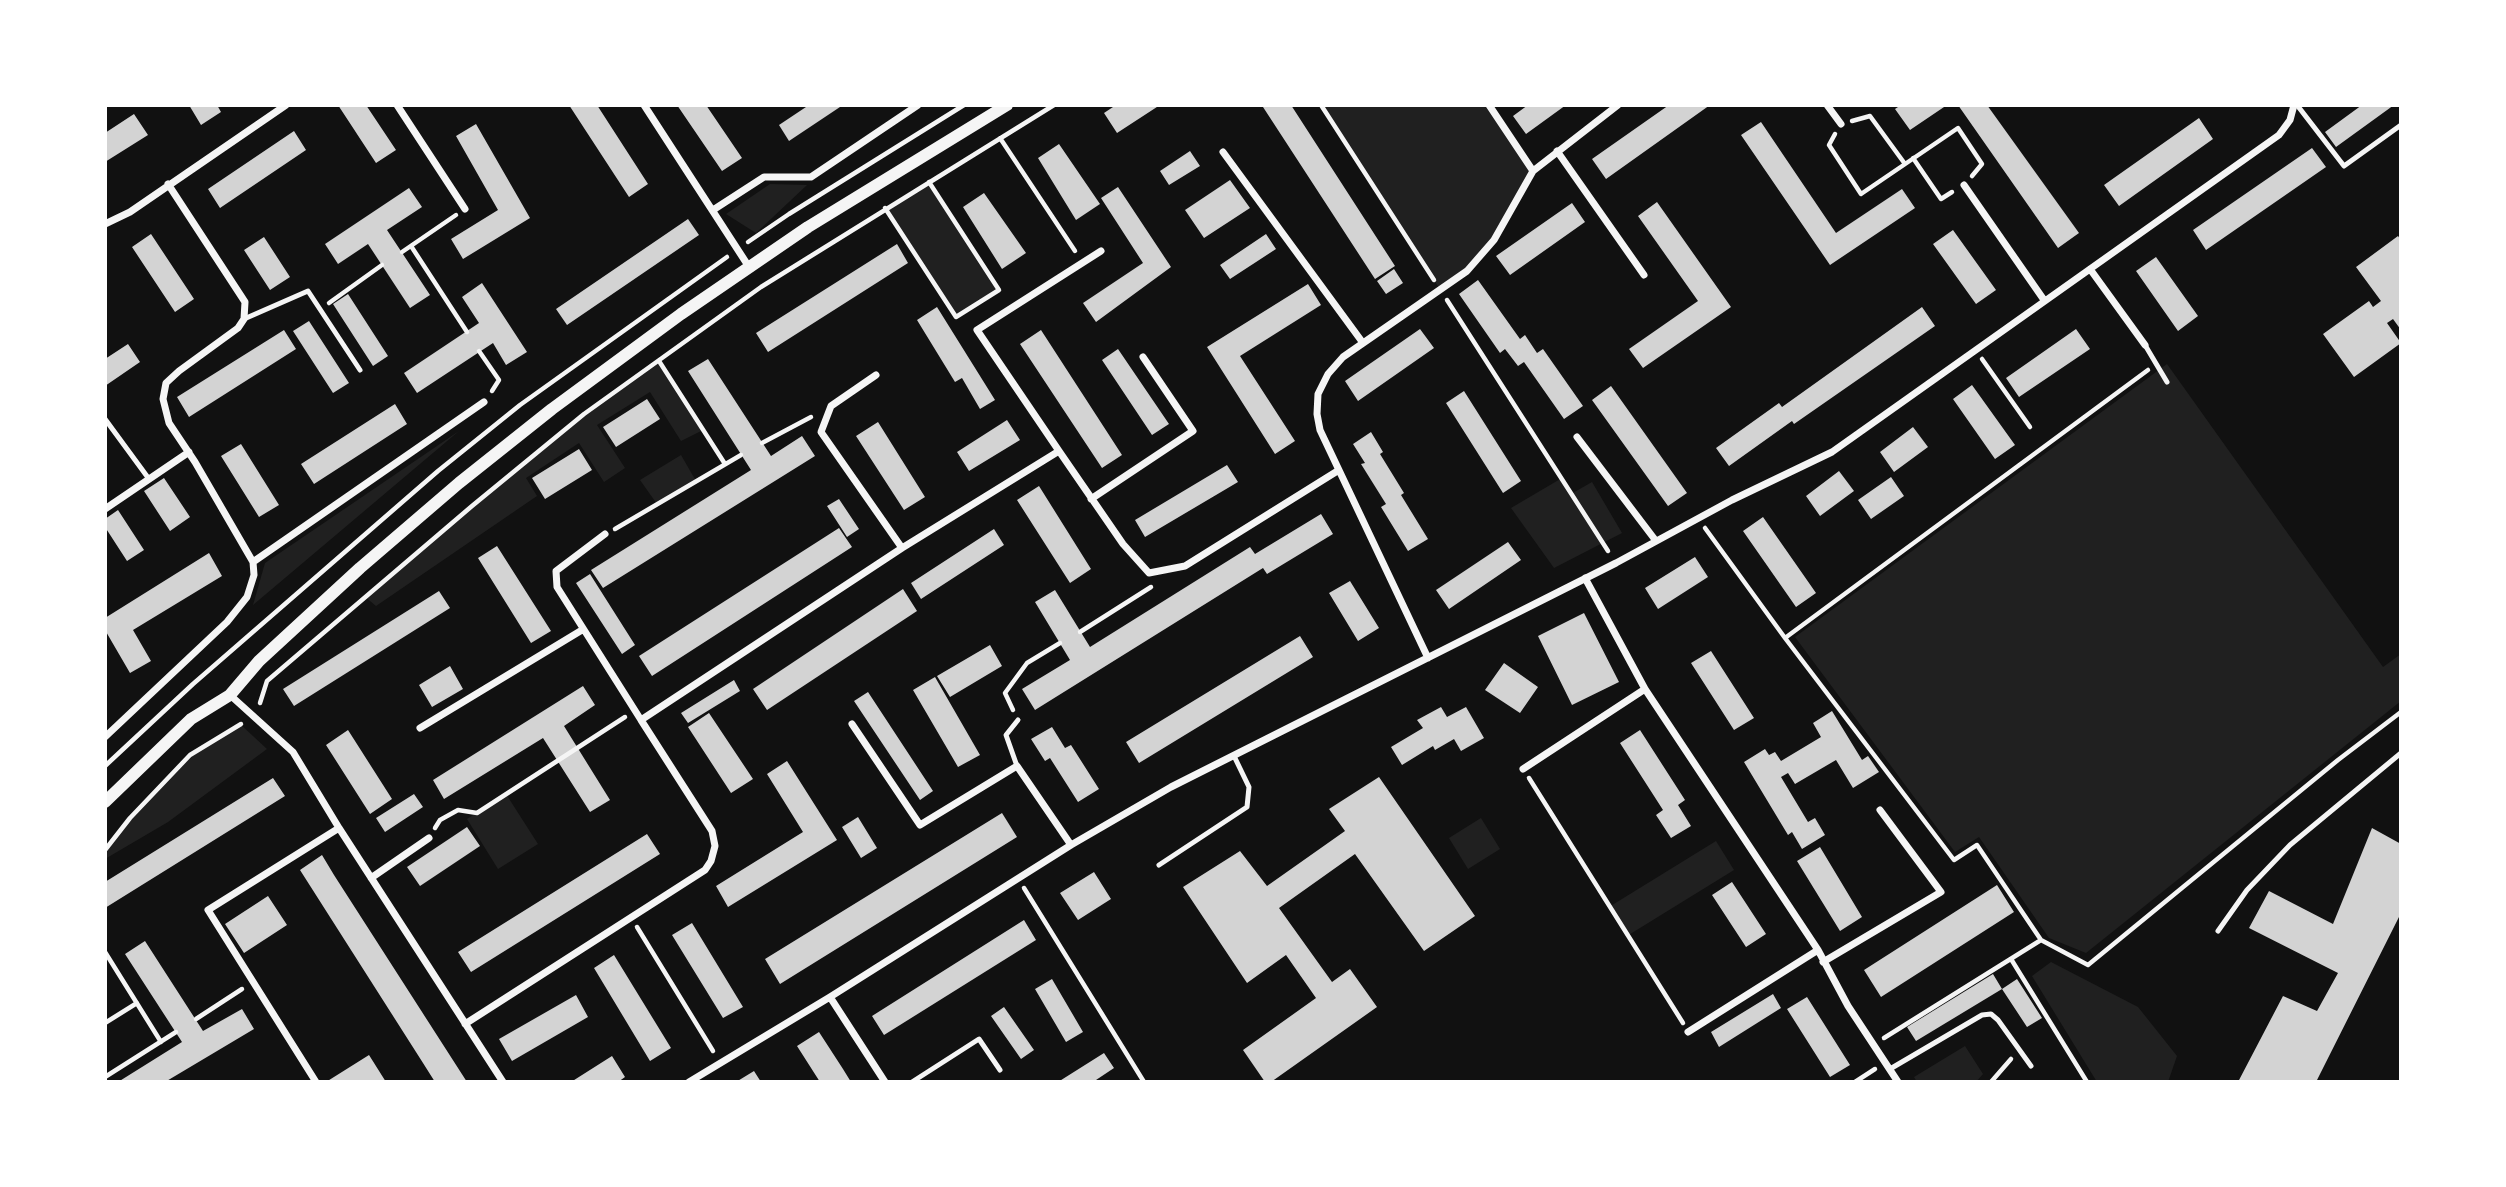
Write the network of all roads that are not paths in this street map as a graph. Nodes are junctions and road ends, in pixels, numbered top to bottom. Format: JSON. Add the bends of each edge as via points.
{"nodes":[{"id":1,"x":286,"y":105,"type":"edge"},
{"id":2,"x":397,"y":105,"type":"edge"},
{"id":3,"x":644,"y":105,"type":"edge"},
{"id":4,"x":918,"y":105,"type":"edge"},
{"id":5,"x":1007,"y":105,"type":"edge"},
{"id":6,"x":1489,"y":105,"type":"edge"},
{"id":7,"x":1618,"y":105,"type":"edge"},
{"id":8,"x":1827,"y":105,"type":"edge"},
{"id":9,"x":2296,"y":105,"type":"edge"},
{"id":10,"x":275,"y":108,"type":"edge"},
{"id":11,"x":1841,"y":124,"type":"road end"},
{"id":12,"x":2401,"y":125,"type":"edge"},
{"id":13,"x":1557,"y":151,"type":"junction"},
{"id":14,"x":1223,"y":152,"type":"dead end"},
{"id":15,"x":1533,"y":171,"type":"junction"},
{"id":16,"x":168,"y":184,"type":"junction"},
{"id":17,"x":1964,"y":185,"type":"road end"},
{"id":18,"x":465,"y":209,"type":"road end"},
{"id":19,"x":713,"y":210,"type":"junction"},
{"id":20,"x":105,"y":224,"type":"edge"},
{"id":21,"x":1101,"y":251,"type":"dead end"},
{"id":22,"x":749,"y":267,"type":"junction"},
{"id":23,"x":2090,"y":269,"type":"junction"},
{"id":24,"x":1644,"y":275,"type":"dead end"},
{"id":25,"x":2044,"y":300,"type":"junction"},
{"id":26,"x":244,"y":318,"type":"junction"},
{"id":27,"x":1363,"y":343,"type":"junction"},
{"id":28,"x":2145,"y":345,"type":"joint"},
{"id":29,"x":1143,"y":357,"type":"dead end"},
{"id":30,"x":360,"y":370,"type":"dead end"},
{"id":31,"x":876,"y":375,"type":"dead end"},
{"id":32,"x":2167,"y":382,"type":"dead end"},
{"id":33,"x":485,"y":402,"type":"road end"},
{"id":34,"x":105,"y":419,"type":"edge"},
{"id":35,"x":1577,"y":437,"type":"dead end"},
{"id":36,"x":1059,"y":451,"type":"junction"},
{"id":37,"x":189,"y":452,"type":"junction"},
{"id":38,"x":1339,"y":470,"type":"junction"},
{"id":39,"x":149,"y":479,"type":"junction"},
{"id":40,"x":1091,"y":499,"type":"junction"},
{"id":41,"x":105,"y":509,"type":"edge"},
{"id":42,"x":605,"y":534,"type":"road end"},
{"id":43,"x":1656,"y":541,"type":"junction"},
{"id":44,"x":902,"y":548,"type":"junction"},
{"id":45,"x":253,"y":562,"type":"junction"},
{"id":46,"x":1585,"y":578,"type":"junction"},
{"id":47,"x":582,"y":630,"type":"junction"},
{"id":48,"x":1428,"y":658,"type":"junction"},
{"id":49,"x":1645,"y":689,"type":"junction"},
{"id":50,"x":230,"y":695,"type":"junction"},
{"id":51,"x":641,"y":720,"type":"junction"},
{"id":52,"x":1018,"y":720,"type":"road end"},
{"id":53,"x":852,"y":724,"type":"dead end"},
{"id":54,"x":420,"y":728,"type":"dead end"},
{"id":55,"x":105,"y":737,"type":"edge"},
{"id":56,"x":2401,"y":753,"type":"edge"},
{"id":57,"x":1234,"y":756,"type":"junction"},
{"id":58,"x":1017,"y":766,"type":"junction"},
{"id":59,"x":1523,"y":769,"type":"road end"},
{"id":60,"x":105,"y":802,"type":"edge"},
{"id":61,"x":1880,"y":810,"type":"dead end"},
{"id":62,"x":339,"y":828,"type":"junction"},
{"id":63,"x":429,"y":838,"type":"road end"},
{"id":64,"x":1071,"y":845,"type":"junction"},
{"id":65,"x":1159,"y":864,"type":"dead end"},
{"id":66,"x":371,"y":878,"type":"junction"},
{"id":67,"x":2218,"y":931,"type":"dead end"},
{"id":68,"x":1818,"y":950,"type":"junction"},
{"id":69,"x":1823,"y":962,"type":"junction"},
{"id":70,"x":830,"y":997,"type":"junction"},
{"id":71,"x":465,"y":1024,"type":"junction"},
{"id":72,"x":1688,"y":1032,"type":"road end"},
{"id":73,"x":1888,"y":1066,"type":"junction"},
{"id":74,"x":2031,"y":1066,"type":"dead end"},
{"id":75,"x":1000,"y":1070,"type":"dead end"},
{"id":76,"x":317,"y":1082,"type":"edge"},
{"id":77,"x":503,"y":1082,"type":"edge"},
{"id":78,"x":689,"y":1082,"type":"edge"},
{"id":79,"x":885,"y":1082,"type":"edge"},
{"id":80,"x":912,"y":1082,"type":"edge"},
{"id":81,"x":1898,"y":1082,"type":"edge"}],
"edges":[{"from":1,"to":10,"type":"street"},
{"from":2,"to":18,"type":"street"},
{"from":3,"to":19,"type":"street"},
{"from":4,"to":19,"type":"street","via":[[811,177],[764,177]]},
{"from":5,"to":22,"type":"street"},
{"from":6,"to":15,"type":"street"},
{"from":7,"to":13,"type":"street"},
{"from":8,"to":11,"type":"street"},
{"from":9,"to":12,"type":"lane","via":[[2344,166]]},
{"from":9,"to":23,"type":"street","via":[[2279,135]]},
{"from":10,"to":16,"type":"street"},
{"from":13,"to":15,"type":"street"},
{"from":13,"to":24,"type":"street"},
{"from":14,"to":27,"type":"street"},
{"from":15,"to":27,"type":"street","via":[[1481,257]]},
{"from":16,"to":20,"type":"street"},
{"from":16,"to":26,"type":"street","via":[[241,293]]},
{"from":17,"to":25,"type":"street"},
{"from":19,"to":22,"type":"street"},
{"from":21,"to":36,"type":"street","via":[[977,330]]},
{"from":22,"to":50,"type":"street","via":[[603,370],[468,475],[360,568]]},
{"from":23,"to":25,"type":"street"},
{"from":23,"to":28,"type":"street"},
{"from":25,"to":43,"type":"street","via":[[1832,452]]},
{"from":26,"to":30,"type":"lane","via":[[307,291]]},
{"from":26,"to":37,"type":"street","via":[[238,328],[166,383],[163,399],[169,423]]},
{"from":27,"to":38,"type":"street","via":[[1343,357],[1318,394],[1320,430]]},
{"from":28,"to":32,"type":"lane"},
{"from":29,"to":40,"type":"street","via":[[1194,431]]},
{"from":31,"to":44,"type":"street","via":[[831,406],[821,432]]},
{"from":33,"to":45,"type":"street"},
{"from":34,"to":39,"type":"lane"},
{"from":35,"to":43,"type":"street"},
{"from":36,"to":40,"type":"street"},
{"from":36,"to":44,"type":"street"},
{"from":37,"to":39,"type":"street"},
{"from":37,"to":45,"type":"street"},
{"from":38,"to":40,"type":"street","via":[[1185,566],[1149,573]]},
{"from":38,"to":48,"type":"street"},
{"from":39,"to":41,"type":"street"},
{"from":42,"to":47,"type":"street","via":[[556,571],[557,587]]},
{"from":43,"to":46,"type":"street"},
{"from":44,"to":51,"type":"street"},
{"from":45,"to":55,"type":"street","via":[[247,597],[227,622]]},
{"from":46,"to":48,"type":"street"},
{"from":46,"to":49,"type":"street"},
{"from":47,"to":51,"type":"street"},
{"from":47,"to":54,"type":"street"},
{"from":48,"to":57,"type":"street"},
{"from":49,"to":59,"type":"street"},
{"from":49,"to":68,"type":"street"},
{"from":50,"to":60,"type":"street","via":[[191,719]]},
{"from":50,"to":62,"type":"street","via":[[293,752]]},
{"from":51,"to":71,"type":"street","via":[[712,831],[711,861],[705,870]]},
{"from":52,"to":58,"type":"lane","via":[[1006,735]]},
{"from":53,"to":58,"type":"street","via":[[920,825]]},
{"from":56,"to":67,"type":"lane","via":[[2290,845],[2246,890]]},
{"from":57,"to":64,"type":"street"},
{"from":57,"to":65,"type":"lane","via":[[1249,787],[1247,807]]},
{"from":58,"to":64,"type":"street"},
{"from":61,"to":69,"type":"street","via":[[1941,892]]},
{"from":62,"to":66,"type":"street"},
{"from":62,"to":76,"type":"street","via":[[208,910]]},
{"from":63,"to":66,"type":"street"},
{"from":64,"to":70,"type":"street"},
{"from":66,"to":71,"type":"street"},
{"from":68,"to":69,"type":"street"},
{"from":68,"to":72,"type":"street"},
{"from":69,"to":73,"type":"street"},
{"from":70,"to":78,"type":"street"},
{"from":70,"to":79,"type":"street"},
{"from":71,"to":77,"type":"street"},
{"from":73,"to":74,"type":"lane","via":[[1991,1014]]},
{"from":73,"to":81,"type":"street"},
{"from":75,"to":80,"type":"lane","via":[[979,1039]]}]}
